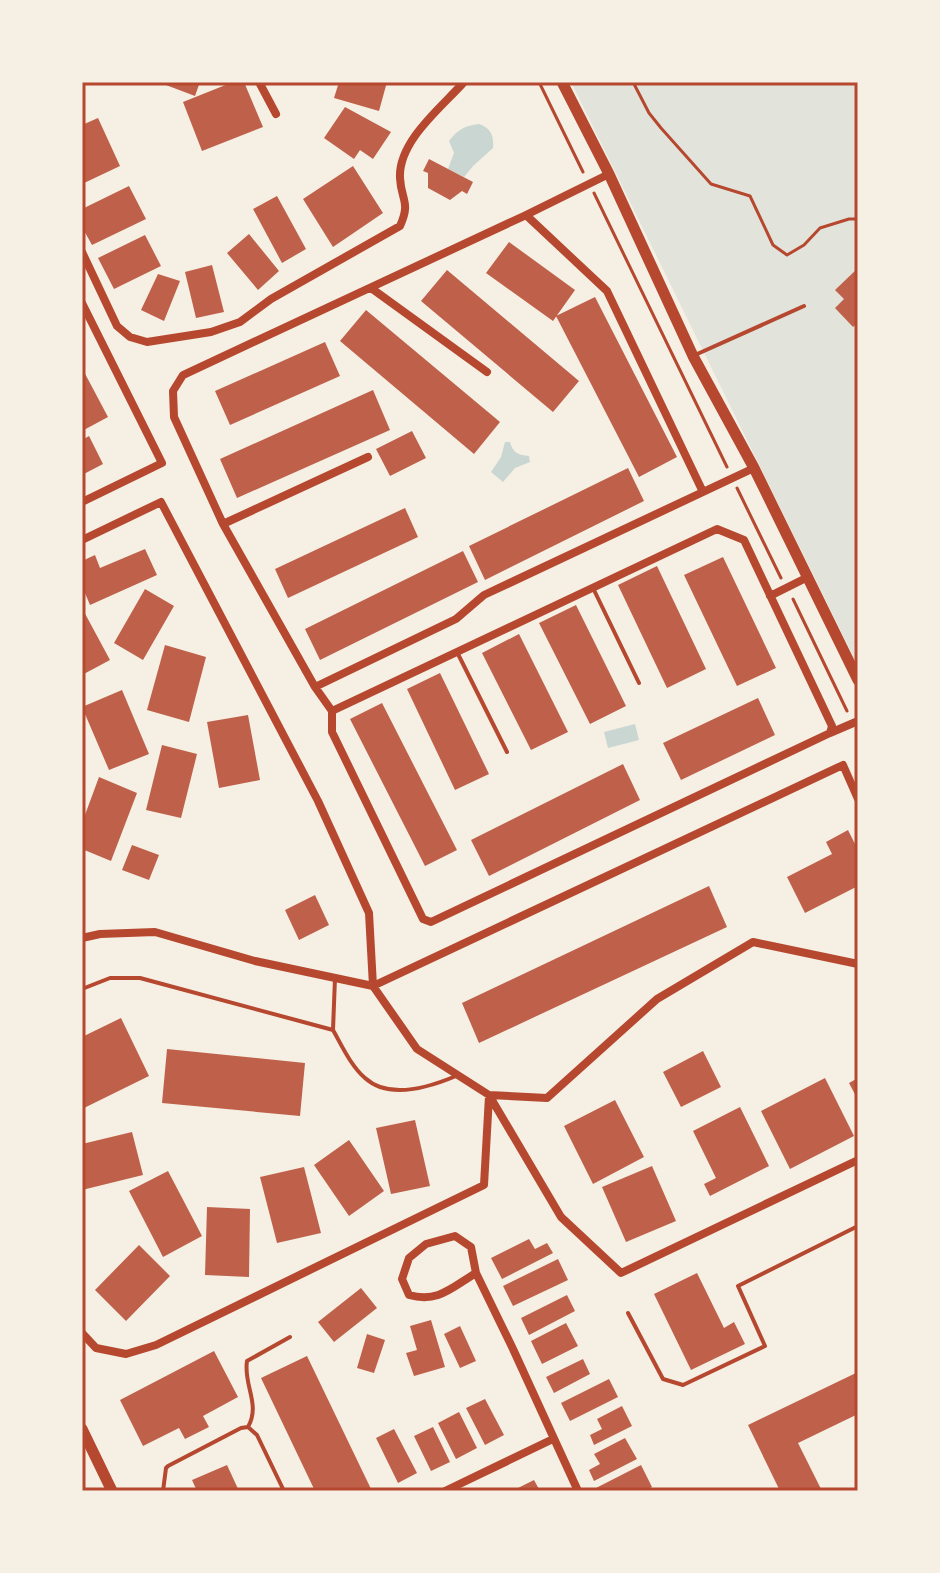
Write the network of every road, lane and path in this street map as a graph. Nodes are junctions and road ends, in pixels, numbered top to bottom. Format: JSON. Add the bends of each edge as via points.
{"nodes":[{"id":1,"x":259,"y":82,"type":"edge"},
{"id":2,"x":464,"y":82,"type":"edge"},
{"id":3,"x":539,"y":82,"type":"edge"},
{"id":4,"x":562,"y":82,"type":"edge"},
{"id":5,"x":633,"y":82,"type":"edge"},
{"id":6,"x":276,"y":114,"type":"dead end"},
{"id":7,"x":609,"y":174,"type":"junction"},
{"id":8,"x":590,"y":184,"type":"junction"},
{"id":9,"x":526,"y":215,"type":"junction"},
{"id":10,"x":858,"y":219,"type":"edge"},
{"id":11,"x":82,"y":252,"type":"edge"},
{"id":12,"x":371,"y":288,"type":"junction"},
{"id":13,"x":82,"y":303,"type":"edge"},
{"id":14,"x":804,"y":306,"type":"dead end"},
{"id":15,"x":693,"y":356,"type":"junction"},
{"id":16,"x":487,"y":372,"type":"dead end"},
{"id":17,"x":368,"y":457,"type":"dead end"},
{"id":18,"x":754,"y":468,"type":"junction"},
{"id":19,"x":733,"y":478,"type":"junction"},
{"id":20,"x":703,"y":492,"type":"junction"},
{"id":21,"x":82,"y":502,"type":"edge"},
{"id":22,"x":223,"y":524,"type":"junction"},
{"id":23,"x":82,"y":540,"type":"edge"},
{"id":24,"x":808,"y":577,"type":"junction"},
{"id":25,"x":593,"y":588,"type":"junction"},
{"id":26,"x":787,"y":588,"type":"junction"},
{"id":27,"x":770,"y":596,"type":"junction"},
{"id":28,"x":457,"y":652,"type":"junction"},
{"id":29,"x":858,"y":680,"type":"edge"},
{"id":30,"x":639,"y":683,"type":"dead end"},
{"id":31,"x":315,"y":687,"type":"junction"},
{"id":32,"x":332,"y":711,"type":"junction"},
{"id":33,"x":849,"y":714,"type":"dead end"},
{"id":34,"x":858,"y":721,"type":"edge"},
{"id":35,"x":830,"y":733,"type":"junction"},
{"id":36,"x":507,"y":752,"type":"dead end"},
{"id":37,"x":858,"y":799,"type":"edge"},
{"id":38,"x":82,"y":938,"type":"edge"},
{"id":39,"x":858,"y":964,"type":"edge"},
{"id":40,"x":335,"y":978,"type":"junction"},
{"id":41,"x":373,"y":986,"type":"junction"},
{"id":42,"x":82,"y":989,"type":"edge"},
{"id":43,"x":333,"y":1030,"type":"junction"},
{"id":44,"x":458,"y":1075,"type":"junction"},
{"id":45,"x":489,"y":1095,"type":"junction"},
{"id":46,"x":858,"y":1160,"type":"edge"},
{"id":47,"x":858,"y":1226,"type":"edge"},
{"id":48,"x":476,"y":1273,"type":"junction"},
{"id":49,"x":628,"y":1313,"type":"dead end"},
{"id":50,"x":82,"y":1333,"type":"edge"},
{"id":51,"x":290,"y":1337,"type":"dead end"},
{"id":52,"x":248,"y":1427,"type":"junction"},
{"id":53,"x":82,"y":1429,"type":"edge"},
{"id":54,"x":553,"y":1439,"type":"junction"},
{"id":55,"x":112,"y":1491,"type":"edge"},
{"id":56,"x":163,"y":1491,"type":"edge"},
{"id":57,"x":284,"y":1491,"type":"edge"},
{"id":58,"x":445,"y":1491,"type":"edge"},
{"id":59,"x":578,"y":1491,"type":"edge"}],
"edges":[{"from":1,"to":6,"type":"street"},
{"from":2,"to":11,"type":"street","via":[[430,117],[406,153],[400,178],[406,203],[400,226],[240,322],[162,341],[130,337],[117,326]]},
{"from":3,"to":8,"type":"path"},
{"from":4,"to":7,"type":"street"},
{"from":5,"to":10,"type":"path","via":[[649,113],[711,184],[750,196],[773,245],[787,255],[820,228]]},
{"from":7,"to":8,"type":"street"},
{"from":7,"to":15,"type":"street"},
{"from":8,"to":9,"type":"street"},
{"from":8,"to":19,"type":"path"},
{"from":9,"to":12,"type":"street"},
{"from":9,"to":20,"type":"street","via":[[607,291]]},
{"from":12,"to":16,"type":"street"},
{"from":12,"to":22,"type":"street","via":[[183,375],[173,391],[174,417]]},
{"from":13,"to":21,"type":"street","via":[[162,463]]},
{"from":14,"to":15,"type":"lane"},
{"from":15,"to":18,"type":"street"},
{"from":17,"to":22,"type":"street"},
{"from":18,"to":19,"type":"street"},
{"from":18,"to":24,"type":"street"},
{"from":19,"to":20,"type":"street"},
{"from":19,"to":26,"type":"path"},
{"from":20,"to":31,"type":"street","via":[[484,595],[456,619]]},
{"from":22,"to":31,"type":"street"},
{"from":23,"to":41,"type":"street","via":[[161,502],[318,801],[369,913]]},
{"from":24,"to":26,"type":"street"},
{"from":24,"to":29,"type":"street"},
{"from":25,"to":27,"type":"street","via":[[717,529],[744,540]]},
{"from":25,"to":28,"type":"street"},
{"from":25,"to":30,"type":"lane"},
{"from":26,"to":27,"type":"street"},
{"from":26,"to":33,"type":"path"},
{"from":27,"to":35,"type":"street","via":[[832,726]]},
{"from":28,"to":32,"type":"street"},
{"from":28,"to":36,"type":"lane"},
{"from":31,"to":32,"type":"street"},
{"from":32,"to":35,"type":"street","via":[[332,732],[423,919],[431,922]]},
{"from":34,"to":35,"type":"street"},
{"from":37,"to":41,"type":"street","via":[[843,765]]},
{"from":38,"to":40,"type":"street","via":[[155,932]]},
{"from":39,"to":45,"type":"street","via":[[753,942],[657,999],[547,1098]]},
{"from":40,"to":41,"type":"street"},
{"from":40,"to":43,"type":"lane"},
{"from":41,"to":44,"type":"street","via":[[417,1049]]},
{"from":42,"to":43,"type":"lane","via":[[110,978],[140,978]]},
{"from":43,"to":44,"type":"lane","via":[[356,1069],[376,1085],[409,1090]]},
{"from":44,"to":45,"type":"street"},
{"from":45,"to":46,"type":"street","via":[[561,1217],[621,1273]]},
{"from":45,"to":50,"type":"street","via":[[484,1185],[156,1345],[126,1354],[96,1348]]},
{"from":47,"to":49,"type":"lane","via":[[738,1286],[765,1346],[683,1385],[663,1379]]},
{"from":48,"to":48,"type":"street","via":[[426,1299],[409,1295],[402,1279],[409,1258],[426,1244],[455,1236],[471,1247]]},
{"from":48,"to":54,"type":"street"},
{"from":51,"to":52,"type":"lane","via":[[247,1361],[254,1410]]},
{"from":52,"to":56,"type":"lane","via":[[168,1466]]},
{"from":52,"to":57,"type":"lane"},
{"from":53,"to":55,"type":"street"},
{"from":54,"to":58,"type":"street"},
{"from":54,"to":59,"type":"street"}]}
